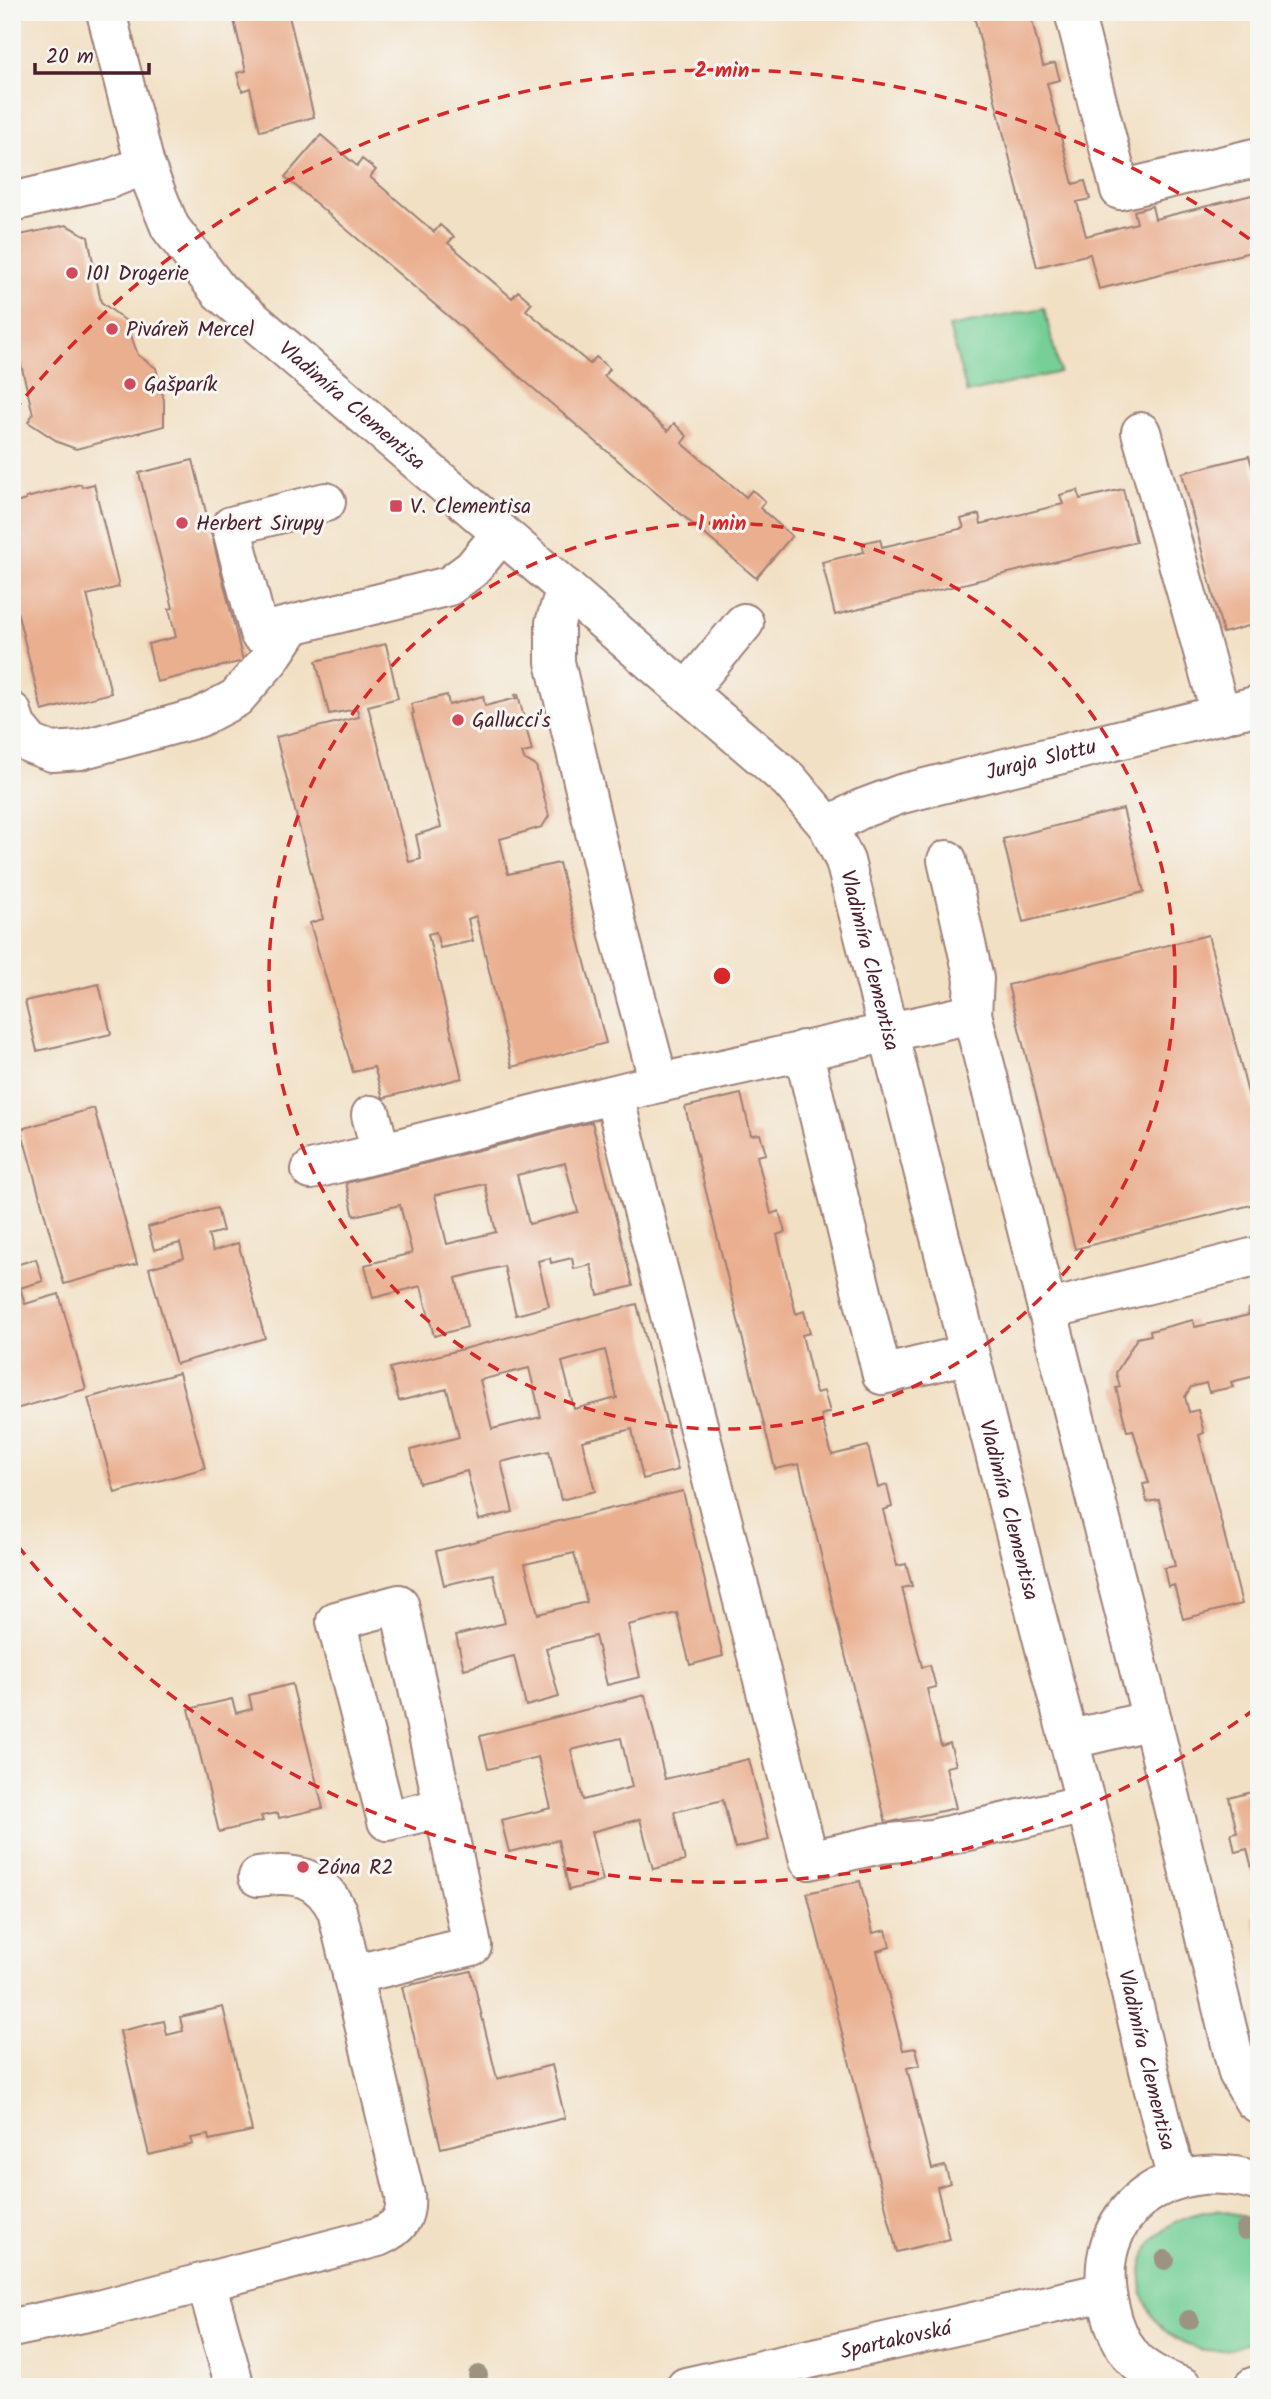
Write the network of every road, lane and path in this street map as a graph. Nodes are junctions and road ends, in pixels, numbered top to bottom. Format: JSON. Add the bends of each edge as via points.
{"nodes":[{"id":1,"x":106,"y":12,"type":"edge"},
{"id":2,"x":1074,"y":12,"type":"edge"},
{"id":3,"x":1259,"y":157,"type":"edge"},
{"id":4,"x":145,"y":165,"type":"junction"},
{"id":5,"x":12,"y":202,"type":"edge"},
{"id":6,"x":1141,"y":432,"type":"dead end"},
{"id":7,"x":326,"y":502,"type":"dead end"},
{"id":8,"x":501,"y":534,"type":"junction"},
{"id":9,"x":566,"y":588,"type":"junction"},
{"id":10,"x":744,"y":623,"type":"dead end"},
{"id":11,"x":292,"y":626,"type":"junction"},
{"id":12,"x":687,"y":691,"type":"junction"},
{"id":13,"x":1259,"y":705,"type":"edge"},
{"id":14,"x":12,"y":712,"type":"edge"},
{"id":15,"x":1221,"y":715,"type":"junction"},
{"id":16,"x":828,"y":826,"type":"junction"},
{"id":17,"x":947,"y":860,"type":"dead end"},
{"id":18,"x":972,"y":1014,"type":"junction"},
{"id":19,"x":889,"y":1031,"type":"junction"},
{"id":20,"x":803,"y":1050,"type":"junction"},
{"id":21,"x":659,"y":1083,"type":"junction"},
{"id":22,"x":614,"y":1096,"type":"junction"},
{"id":23,"x":371,"y":1115,"type":"dead end"},
{"id":24,"x":381,"y":1153,"type":"junction"},
{"id":25,"x":311,"y":1170,"type":"dead end"},
{"id":26,"x":1259,"y":1256,"type":"edge"},
{"id":27,"x":1047,"y":1310,"type":"junction"},
{"id":28,"x":969,"y":1354,"type":"junction"},
{"id":29,"x":1152,"y":1720,"type":"junction"},
{"id":30,"x":1068,"y":1740,"type":"junction"},
{"id":31,"x":1086,"y":1804,"type":"junction"},
{"id":32,"x":444,"y":1807,"type":"junction"},
{"id":33,"x":258,"y":1877,"type":"dead end"},
{"id":34,"x":352,"y":1975,"type":"junction"},
{"id":35,"x":1259,"y":2104,"type":"edge"},
{"id":36,"x":1177,"y":2179,"type":"junction"},
{"id":37,"x":1259,"y":2182,"type":"edge"},
{"id":38,"x":206,"y":2282,"type":"junction"},
{"id":39,"x":1105,"y":2292,"type":"junction"},
{"id":40,"x":12,"y":2328,"type":"edge"},
{"id":41,"x":1259,"y":2385,"type":"edge"},
{"id":42,"x":235,"y":2387,"type":"edge"},
{"id":43,"x":686,"y":2387,"type":"edge"},
{"id":44,"x":1183,"y":2387,"type":"edge"},
{"id":45,"x":1253,"y":2387,"type":"edge"}],
"edges":[{"from":1,"to":4,"type":"street","name":"Vladimíra Clementisa"},
{"from":2,"to":3,"type":"street","via":[[1120,190]]},
{"from":4,"to":5,"type":"street"},
{"from":4,"to":8,"type":"street","name":"Vladimíra Clementisa","via":[[170,227],[219,291]]},
{"from":6,"to":15,"type":"street"},
{"from":7,"to":11,"type":"street","via":[[231,526],[259,633]]},
{"from":8,"to":9,"type":"street","name":"Vladimíra Clementisa"},
{"from":8,"to":11,"type":"street","via":[[472,569],[449,586]]},
{"from":9,"to":12,"type":"street","name":"Vladimíra Clementisa"},
{"from":9,"to":21,"type":"street","via":[[555,623],[555,662]]},
{"from":10,"to":12,"type":"street"},
{"from":11,"to":14,"type":"street","via":[[236,698],[198,718],[80,750],[52,752],[31,744],[16,726]]},
{"from":12,"to":16,"type":"street","name":"Vladimíra Clementisa","via":[[789,780]]},
{"from":13,"to":15,"type":"street","name":"Juraja Slottu"},
{"from":15,"to":16,"type":"street","name":"Juraja Slottu","via":[[901,794]]},
{"from":16,"to":19,"type":"street","name":"Vladimíra Clementisa","via":[[845,862]]},
{"from":17,"to":18,"type":"street","via":[[974,979]]},
{"from":18,"to":19,"type":"street"},
{"from":18,"to":27,"type":"street"},
{"from":19,"to":20,"type":"street"},
{"from":19,"to":28,"type":"street","name":"Vladimíra Clementisa"},
{"from":20,"to":21,"type":"street"},
{"from":20,"to":28,"type":"street","via":[[882,1376]]},
{"from":21,"to":22,"type":"street"},
{"from":22,"to":24,"type":"street"},
{"from":22,"to":31,"type":"street","via":[[809,1860],[881,1844],[932,1839]]},
{"from":23,"to":24,"type":"street"},
{"from":24,"to":25,"type":"street"},
{"from":26,"to":27,"type":"street"},
{"from":27,"to":29,"type":"street"},
{"from":28,"to":30,"type":"street","name":"Vladimíra Clementisa"},
{"from":29,"to":30,"type":"street"},
{"from":29,"to":35,"type":"street","via":[[1238,2073]]},
{"from":30,"to":31,"type":"street","name":"Vladimíra Clementisa"},
{"from":31,"to":36,"type":"street","name":"Vladimíra Clementisa"},
{"from":32,"to":32,"type":"street","via":[[399,1604],[336,1620],[387,1822]]},
{"from":32,"to":34,"type":"street","via":[[472,1946]]},
{"from":33,"to":34,"type":"street","via":[[293,1874],[328,1894],[337,1911]]},
{"from":34,"to":38,"type":"street","via":[[405,2195],[403,2220],[378,2237]]},
{"from":36,"to":37,"type":"street","via":[[1236,2175]]},
{"from":36,"to":39,"type":"street","via":[[1147,2192],[1128,2212],[1105,2257]]},
{"from":38,"to":40,"type":"street"},
{"from":38,"to":42,"type":"street"},
{"from":39,"to":43,"type":"street","name":"Spartakovská"},
{"from":39,"to":44,"type":"street","via":[[1115,2329],[1133,2358],[1157,2376]]},
{"from":41,"to":45,"type":"street"}]}
